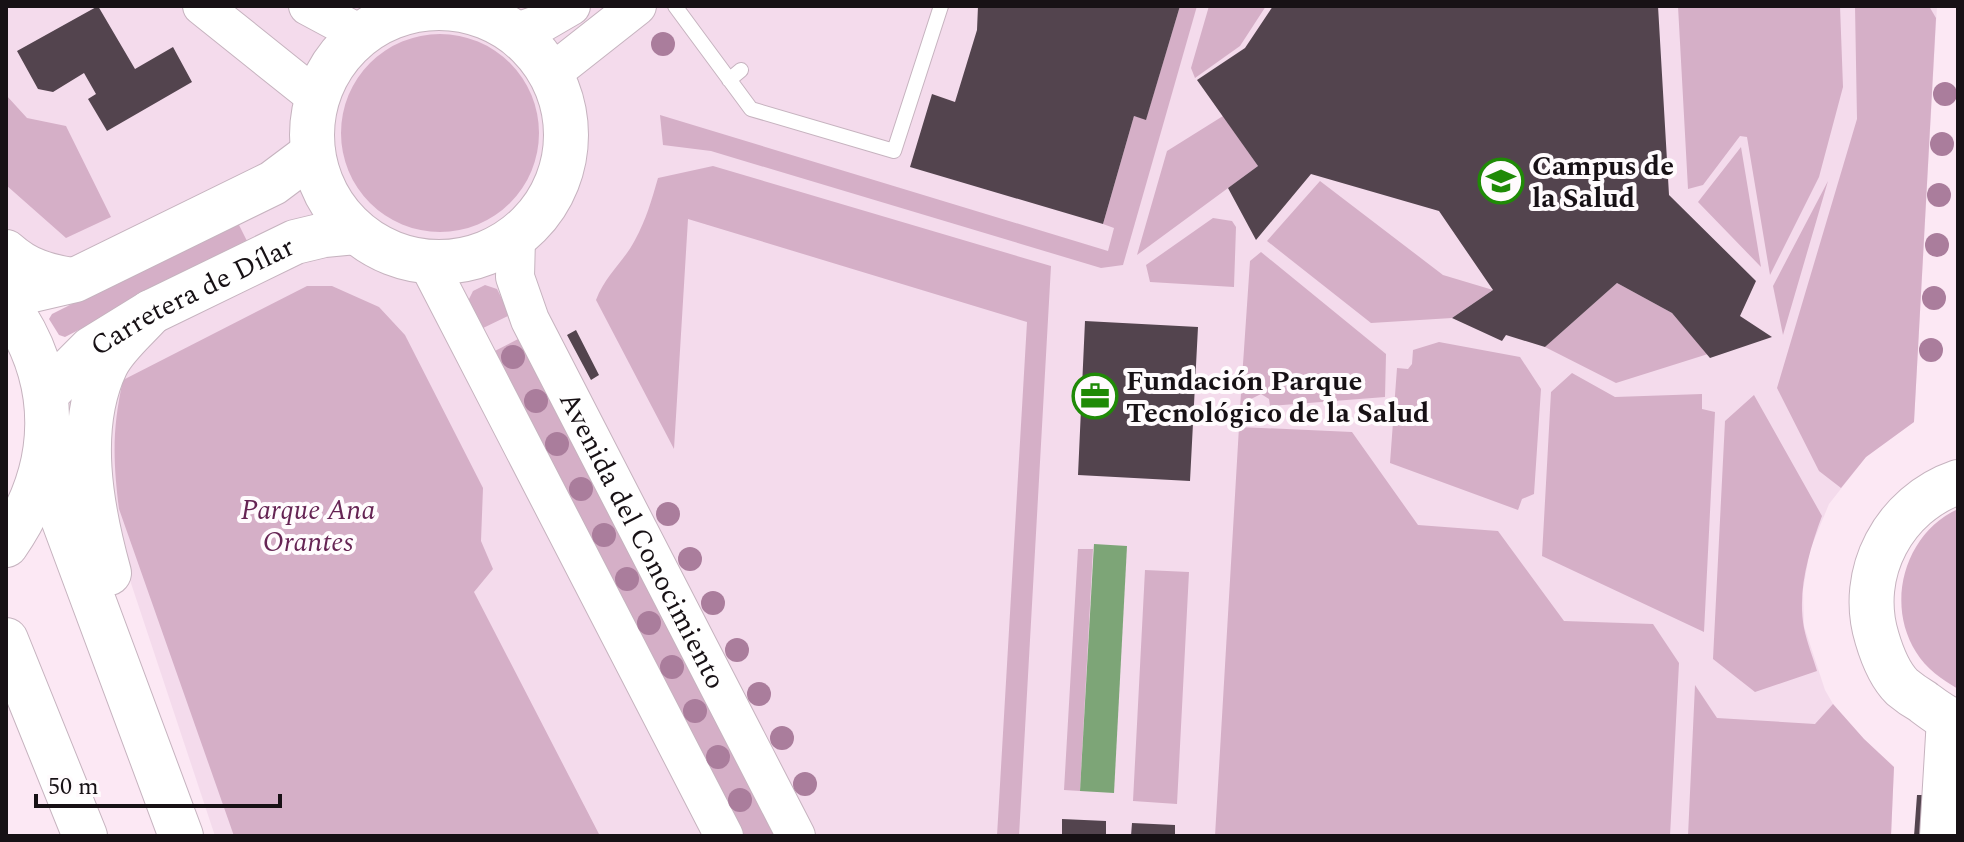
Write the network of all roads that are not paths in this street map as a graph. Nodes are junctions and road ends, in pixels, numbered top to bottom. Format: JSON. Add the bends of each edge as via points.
{"nodes":[{"id":1,"x":202,"y":6,"type":"edge"},
{"id":2,"x":308,"y":6,"type":"edge"},
{"id":3,"x":571,"y":6,"type":"edge"},
{"id":4,"x":637,"y":6,"type":"edge"},
{"id":5,"x":675,"y":6,"type":"edge"},
{"id":6,"x":941,"y":6,"type":"edge"},
{"id":7,"x":517,"y":32,"type":"junction"},
{"id":8,"x":362,"y":35,"type":"junction"},
{"id":9,"x":741,"y":70,"type":"dead end"},
{"id":10,"x":552,"y":73,"type":"junction"},
{"id":11,"x":729,"y":80,"type":"junction"},
{"id":12,"x":317,"y":98,"type":"junction"},
{"id":13,"x":313,"y":153,"type":"junction"},
{"id":14,"x":356,"y":232,"type":"junction"},
{"id":15,"x":516,"y":238,"type":"junction"},
{"id":16,"x":6,"y":252,"type":"edge"},
{"id":17,"x":428,"y":263,"type":"junction"},
{"id":18,"x":75,"y":280,"type":"junction"},
{"id":19,"x":6,"y":291,"type":"edge"},
{"id":20,"x":6,"y":303,"type":"edge"},
{"id":21,"x":151,"y":312,"type":"junction"},
{"id":22,"x":48,"y":414,"type":"junction"},
{"id":23,"x":1957,"y":477,"type":"edge"},
{"id":24,"x":6,"y":545,"type":"edge"},
{"id":25,"x":13,"y":658,"type":"edge"},
{"id":26,"x":125,"y":681,"type":"junction"},
{"id":27,"x":1952,"y":721,"type":"edge"},
{"id":28,"x":85,"y":836,"type":"edge"},
{"id":29,"x":181,"y":836,"type":"edge"},
{"id":30,"x":724,"y":836,"type":"edge"},
{"id":31,"x":796,"y":836,"type":"edge"},
{"id":32,"x":1939,"y":836,"type":"edge"}],
"edges":[{"from":1,"to":12,"type":"main road"},
{"from":2,"to":8,"type":"main road"},
{"from":3,"to":7,"type":"main road"},
{"from":4,"to":10,"type":"main road"},
{"from":5,"to":11,"type":"lane"},
{"from":6,"to":11,"type":"lane","via":[[894,151],[751,109]]},
{"from":7,"to":8,"type":"main road","via":[[482,15],[441,7],[398,14]]},
{"from":7,"to":10,"type":"main road"},
{"from":8,"to":12,"type":"main road","via":[[335,61]]},
{"from":9,"to":11,"type":"lane"},
{"from":10,"to":15,"type":"main road","via":[[565,109],[565,151],[552,192]]},
{"from":12,"to":13,"type":"main road"},
{"from":13,"to":14,"type":"main road","via":[[334,206]]},
{"from":13,"to":18,"type":"main road","via":[[273,183]]},
{"from":14,"to":17,"type":"main road","via":[[387,250]]},
{"from":14,"to":21,"type":"main road","name":"Carretera de Dílar","via":[[295,242]]},
{"from":15,"to":17,"type":"main road","via":[[473,259]]},
{"from":15,"to":31,"type":"main road","name":"Avenida del Conocimiento","via":[[515,277],[530,320]]},
{"from":16,"to":18,"type":"main road","via":[[47,276]]},
{"from":17,"to":30,"type":"main road"},
{"from":18,"to":19,"type":"main road"},
{"from":20,"to":22,"type":"main road","via":[[27,334]]},
{"from":21,"to":22,"type":"main road","name":"Carretera de Dílar","via":[[91,349]]},
{"from":21,"to":26,"type":"main road","via":[[107,362],[90,429],[96,525],[126,631]]},
{"from":22,"to":24,"type":"main road","via":[[42,475],[24,520]]},
{"from":22,"to":26,"type":"main road","via":[[62,516]]},
{"from":23,"to":27,"type":"main road","via":[[1898,523],[1880,553],[1871,587],[1872,622],[1882,656],[1901,686]]},
{"from":25,"to":28,"type":"main road"},
{"from":26,"to":29,"type":"main road"},
{"from":27,"to":32,"type":"main road"}]}
